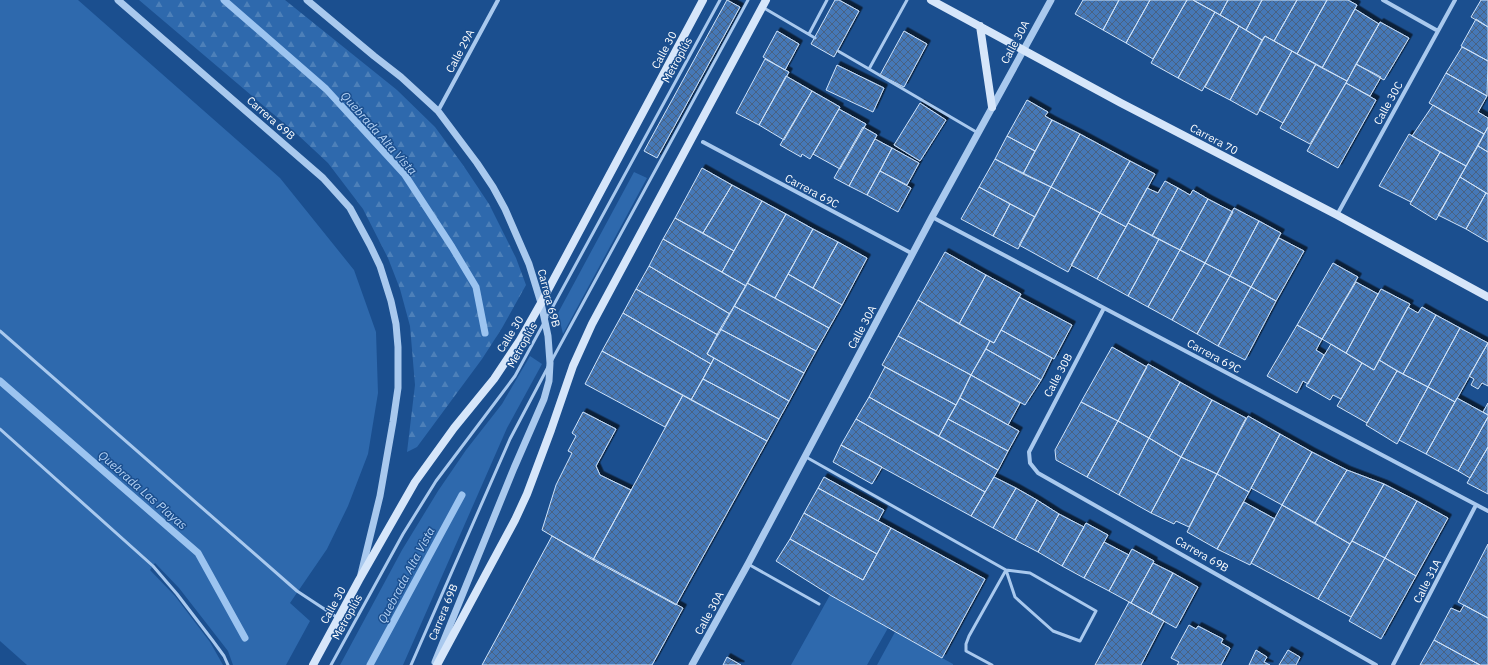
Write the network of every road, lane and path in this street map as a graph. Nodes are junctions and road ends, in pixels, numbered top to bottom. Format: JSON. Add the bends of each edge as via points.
{"nodes":[{"id":1,"x":118,"y":0,"type":"edge"},
{"id":2,"x":307,"y":0,"type":"edge"},
{"id":3,"x":498,"y":0,"type":"edge"},
{"id":4,"x":703,"y":0,"type":"edge"},
{"id":5,"x":720,"y":0,"type":"edge"},
{"id":6,"x":748,"y":0,"type":"edge"},
{"id":7,"x":827,"y":0,"type":"edge"},
{"id":8,"x":907,"y":0,"type":"edge"},
{"id":9,"x":931,"y":0,"type":"edge"},
{"id":10,"x":1050,"y":0,"type":"edge"},
{"id":11,"x":1383,"y":0,"type":"edge"},
{"id":12,"x":1455,"y":0,"type":"edge"},
{"id":13,"x":764,"y":4,"type":"edge"},
{"id":14,"x":980,"y":26,"type":"junction"},
{"id":15,"x":1438,"y":31,"type":"junction"},
{"id":16,"x":808,"y":34,"type":"junction"},
{"id":17,"x":815,"y":38,"type":"dead end"},
{"id":18,"x":1023,"y":50,"type":"junction"},
{"id":19,"x":838,"y":51,"type":"dead end"},
{"id":20,"x":869,"y":69,"type":"junction"},
{"id":21,"x":992,"y":107,"type":"junction"},
{"id":22,"x":438,"y":111,"type":"junction"},
{"id":23,"x":979,"y":134,"type":"junction"},
{"id":24,"x":703,"y":142,"type":"dead end"},
{"id":25,"x":1336,"y":215,"type":"junction"},
{"id":26,"x":932,"y":217,"type":"junction"},
{"id":27,"x":913,"y":255,"type":"junction"},
{"id":28,"x":1488,"y":297,"type":"edge"},
{"id":29,"x":541,"y":303,"type":"junction"},
{"id":30,"x":1104,"y":308,"type":"junction"},
{"id":31,"x":545,"y":321,"type":"junction"},
{"id":32,"x":0,"y":331,"type":"edge"},
{"id":33,"x":550,"y":363,"type":"junction"},
{"id":34,"x":0,"y":429,"type":"edge"},
{"id":35,"x":1029,"y":452,"type":"joint"},
{"id":36,"x":806,"y":457,"type":"junction"},
{"id":37,"x":1476,"y":505,"type":"junction"},
{"id":38,"x":1488,"y":511,"type":"edge"},
{"id":39,"x":748,"y":564,"type":"junction"},
{"id":40,"x":1006,"y":570,"type":"junction"},
{"id":41,"x":359,"y":580,"type":"junction"},
{"id":42,"x":819,"y":604,"type":"dead end"},
{"id":43,"x":338,"y":618,"type":"junction"},
{"id":44,"x":228,"y":665,"type":"edge"},
{"id":45,"x":313,"y":665,"type":"edge"},
{"id":46,"x":331,"y":665,"type":"edge"},
{"id":47,"x":411,"y":665,"type":"edge"},
{"id":48,"x":435,"y":665,"type":"edge"},
{"id":49,"x":692,"y":665,"type":"edge"},
{"id":50,"x":992,"y":665,"type":"edge"},
{"id":51,"x":1376,"y":665,"type":"edge"},
{"id":52,"x":1393,"y":665,"type":"edge"}],
"edges":[{"from":1,"to":41,"type":"street","name":"Carrera 69B","via":[[324,178],[350,208],[380,266],[396,324],[398,388],[380,496]]},
{"from":2,"to":22,"type":"street","name":"Carrera 69B","via":[[401,77]]},
{"from":3,"to":22,"type":"street","name":"Calle 29A"},
{"from":4,"to":29,"type":"main road","name":"Calle 30"},
{"from":5,"to":31,"type":"lane","name":"Metroplús"},
{"from":6,"to":33,"type":"lane"},
{"from":7,"to":16,"type":"lane"},
{"from":8,"to":20,"type":"lane"},
{"from":9,"to":14,"type":"main road","name":"Carrera 70"},
{"from":10,"to":18,"type":"street","name":"Calle 30A"},
{"from":11,"to":15,"type":"street"},
{"from":12,"to":15,"type":"street","name":"Calle 30C"},
{"from":13,"to":16,"type":"lane"},
{"from":13,"to":48,"type":"main road","via":[[592,324],[573,366],[527,494]]},
{"from":14,"to":18,"type":"main road","name":"Carrera 70"},
{"from":14,"to":21,"type":"main road"},
{"from":15,"to":25,"type":"street","name":"Calle 30C"},
{"from":16,"to":17,"type":"lane"},
{"from":18,"to":21,"type":"street","name":"Calle 30A"},
{"from":18,"to":25,"type":"main road","name":"Carrera 70"},
{"from":19,"to":20,"type":"lane"},
{"from":20,"to":23,"type":"lane"},
{"from":21,"to":23,"type":"street","name":"Calle 30A"},
{"from":22,"to":29,"type":"street","name":"Carrera 69B","via":[[494,187],[529,264]]},
{"from":23,"to":26,"type":"street","name":"Calle 30A"},
{"from":24,"to":27,"type":"street","name":"Carrera 69C"},
{"from":25,"to":28,"type":"main road","name":"Carrera 70"},
{"from":26,"to":27,"type":"street","name":"Calle 30A"},
{"from":26,"to":30,"type":"street","name":"Carrera 69C"},
{"from":27,"to":36,"type":"street","name":"Calle 30A"},
{"from":29,"to":31,"type":"street","name":"Carrera 69B"},
{"from":29,"to":41,"type":"main road","name":"Calle 30","via":[[494,379],[415,482]]},
{"from":30,"to":35,"type":"street","name":"Calle 30B"},
{"from":30,"to":37,"type":"street","name":"Carrera 69C"},
{"from":31,"to":33,"type":"street","name":"Carrera 69B"},
{"from":31,"to":46,"type":"lane","name":"Metroplús","via":[[515,376],[436,481],[415,514]]},
{"from":32,"to":43,"type":"lane","via":[[297,591]]},
{"from":33,"to":47,"type":"lane","via":[[510,439]]},
{"from":33,"to":48,"type":"street","name":"Carrera 69B","via":[[544,399]]},
{"from":34,"to":44,"type":"lane","via":[[153,566],[178,594]]},
{"from":35,"to":51,"type":"street","name":"Carrera 69B","via":[[1030,464],[1038,473]]},
{"from":36,"to":39,"type":"street","name":"Calle 30A"},
{"from":36,"to":40,"type":"lane"},
{"from":37,"to":38,"type":"street","name":"Carrera 69C"},
{"from":37,"to":52,"type":"street","name":"Calle 31A"},
{"from":39,"to":42,"type":"lane"},
{"from":39,"to":49,"type":"street","name":"Calle 30A"},
{"from":40,"to":40,"type":"lane","via":[[1015,597],[1052,630],[1080,641],[1096,610],[1030,573]]},
{"from":40,"to":50,"type":"lane","via":[[966,644],[966,651]]},
{"from":41,"to":43,"type":"main road","name":"Calle 30"},
{"from":43,"to":45,"type":"main road","name":"Calle 30"}]}
